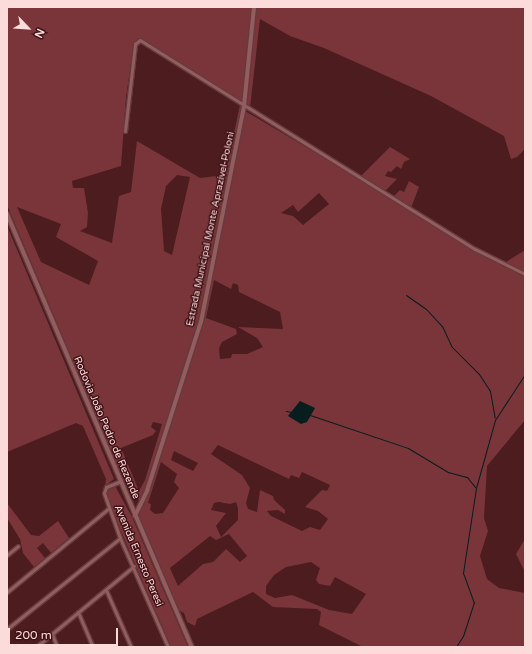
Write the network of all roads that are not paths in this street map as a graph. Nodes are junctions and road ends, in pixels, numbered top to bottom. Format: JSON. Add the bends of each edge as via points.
{"nodes":[{"id":1,"x":254,"y":7,"type":"edge"},
{"id":2,"x":244,"y":106,"type":"junction"},
{"id":3,"x":126,"y":131,"type":"dead end"},
{"id":4,"x":7,"y":214,"type":"edge"},
{"id":5,"x":525,"y":274,"type":"edge"},
{"id":6,"x":121,"y":481,"type":"junction"},
{"id":7,"x":109,"y":508,"type":"junction"},
{"id":8,"x":135,"y":516,"type":"junction"},
{"id":9,"x":120,"y":538,"type":"junction"},
{"id":10,"x":18,"y":546,"type":"dead end"},
{"id":11,"x":7,"y":555,"type":"edge"},
{"id":12,"x":134,"y":566,"type":"junction"},
{"id":13,"x":106,"y":590,"type":"junction"},
{"id":14,"x":7,"y":592,"type":"edge"},
{"id":15,"x":78,"y":612,"type":"junction"},
{"id":16,"x":7,"y":629,"type":"edge"},
{"id":17,"x":52,"y":634,"type":"junction"},
{"id":18,"x":36,"y":647,"type":"edge"},
{"id":19,"x":57,"y":647,"type":"edge"},
{"id":20,"x":93,"y":647,"type":"edge"},
{"id":21,"x":131,"y":647,"type":"edge"},
{"id":22,"x":168,"y":647,"type":"edge"},
{"id":23,"x":192,"y":647,"type":"edge"}],
"edges":[{"from":1,"to":2,"type":"street","name":"Estrada Municipal Monte Aprazível-Poloni"},
{"from":2,"to":3,"type":"street","via":[[138,40],[135,44]]},
{"from":2,"to":5,"type":"street","via":[[475,249]]},
{"from":2,"to":8,"type":"street","name":"Estrada Municipal Monte Aprazível-Poloni","via":[[201,322],[147,491]]},
{"from":4,"to":6,"type":"main road","name":"Rodovia João Pedro de Rezende"},
{"from":6,"to":7,"type":"street","name":"Avenida Ernesto Peresi","via":[[104,488]]},
{"from":6,"to":8,"type":"main road","name":"Rodovia João Pedro de Rezende"},
{"from":7,"to":9,"type":"street","name":"Avenida Ernesto Peresi"},
{"from":7,"to":14,"type":"street"},
{"from":8,"to":23,"type":"main road","name":"Rodovia João Pedro de Rezende"},
{"from":9,"to":12,"type":"street","name":"Avenida Ernesto Peresi"},
{"from":9,"to":16,"type":"street"},
{"from":10,"to":11,"type":"street"},
{"from":12,"to":13,"type":"street"},
{"from":12,"to":22,"type":"street","name":"Avenida Ernesto Peresi"},
{"from":13,"to":15,"type":"street"},
{"from":13,"to":21,"type":"street"},
{"from":15,"to":17,"type":"street"},
{"from":15,"to":20,"type":"street"},
{"from":17,"to":18,"type":"street"},
{"from":17,"to":19,"type":"street"}]}
